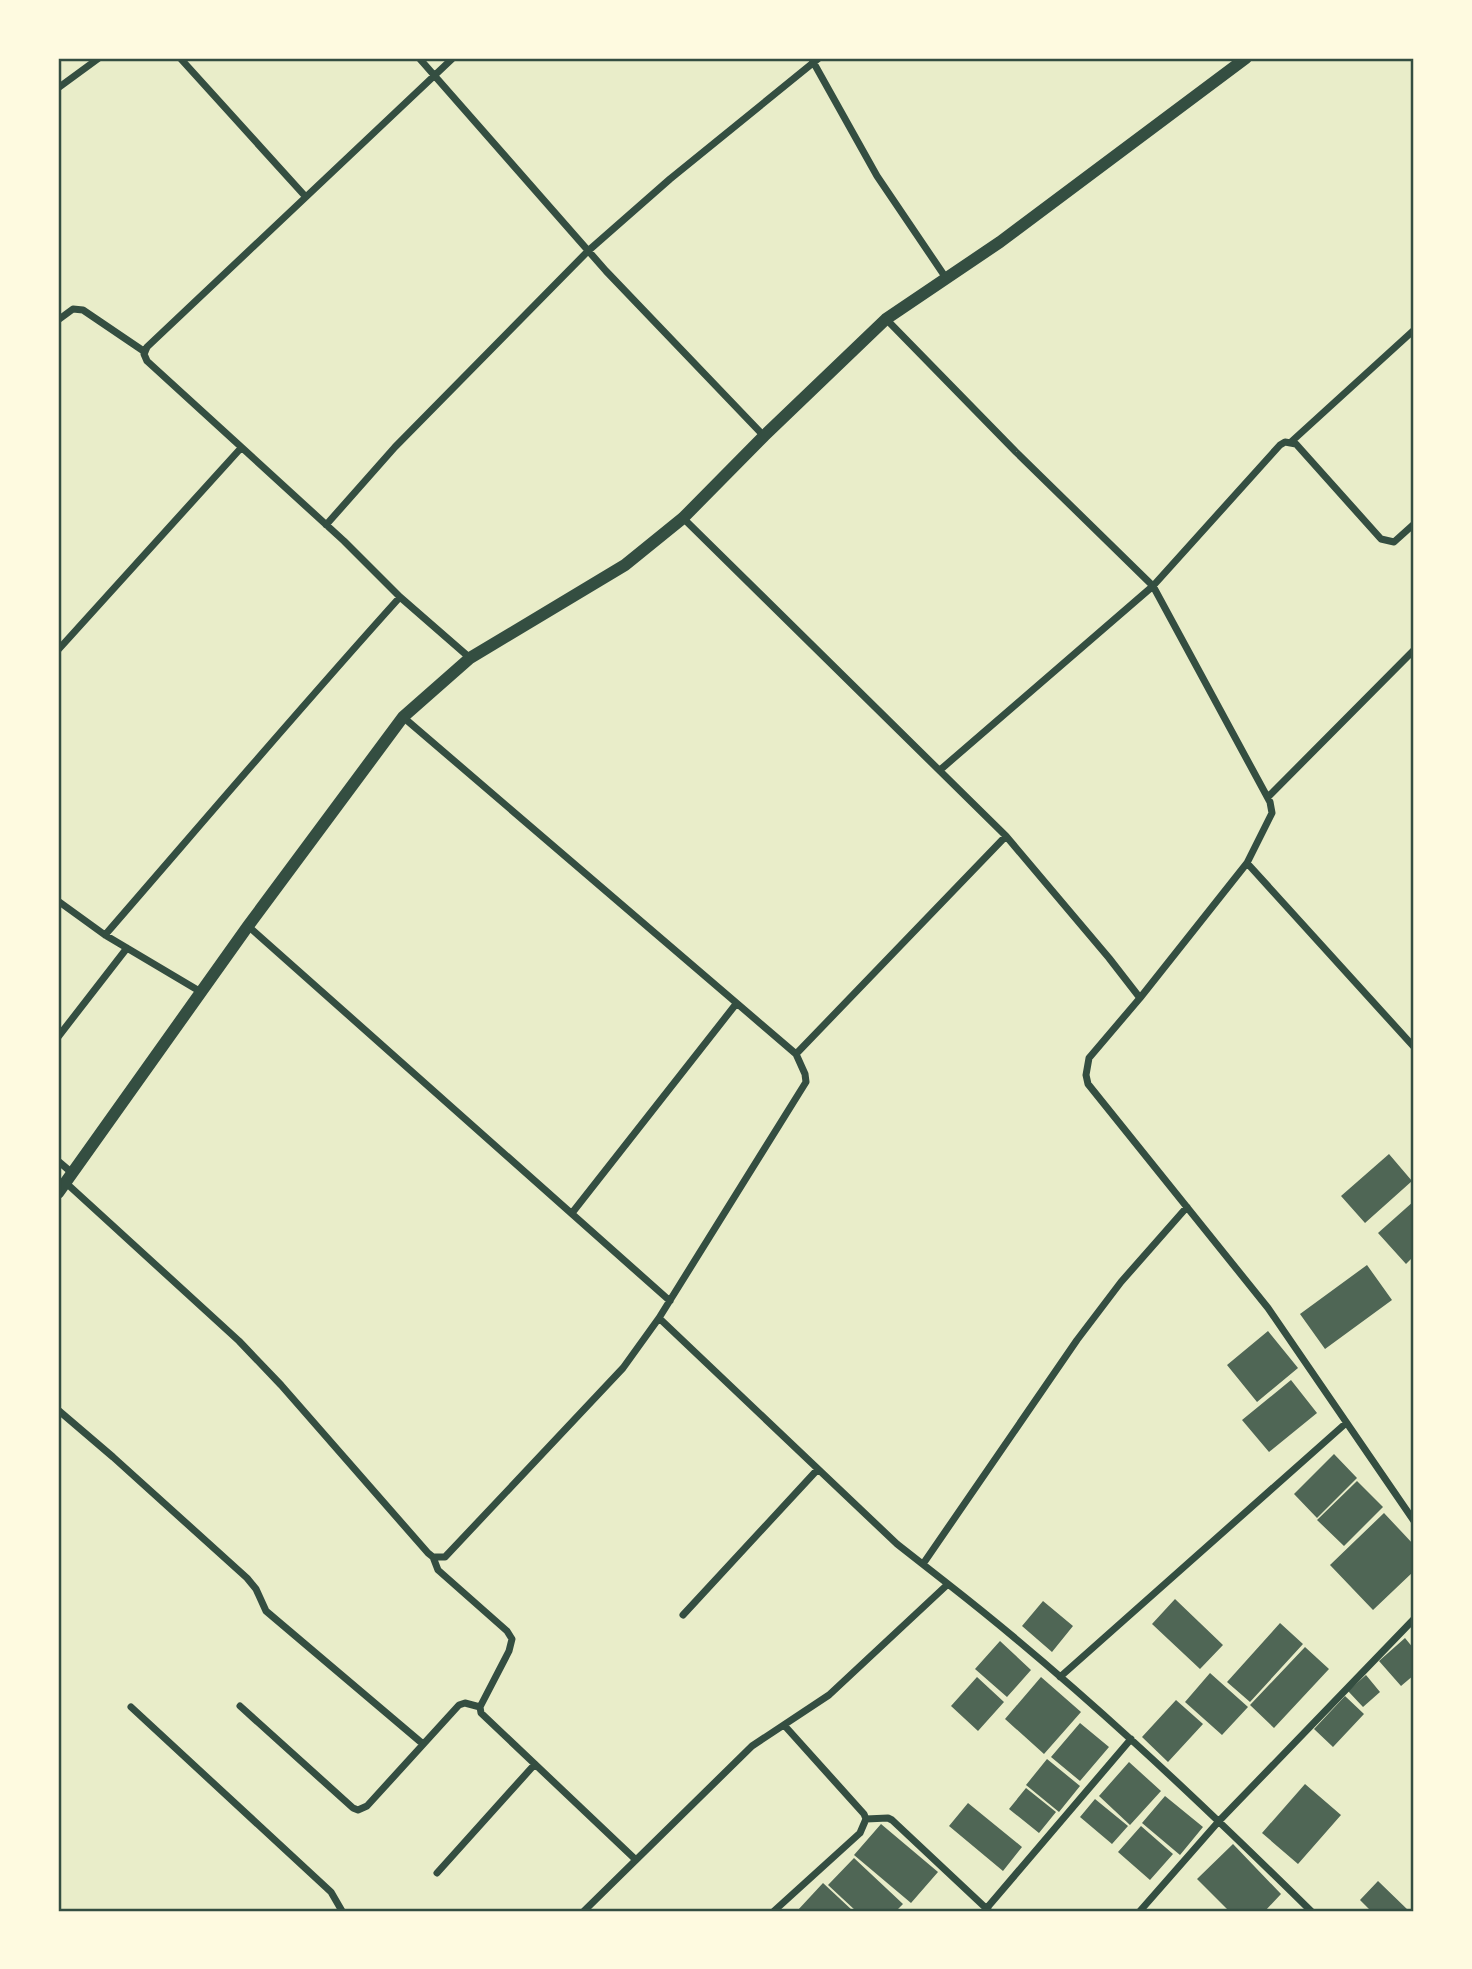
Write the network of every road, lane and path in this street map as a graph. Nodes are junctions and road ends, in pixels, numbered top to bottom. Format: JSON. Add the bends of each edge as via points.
{"nodes":[{"id":1,"x":99,"y":58,"type":"edge"},
{"id":2,"x":180,"y":58,"type":"edge"},
{"id":3,"x":419,"y":58,"type":"edge"},
{"id":4,"x":453,"y":58,"type":"edge"},
{"id":5,"x":1246,"y":58,"type":"edge"},
{"id":6,"x":814,"y":59,"type":"edge"},
{"id":7,"x":434,"y":76,"type":"junction"},
{"id":8,"x":58,"y":88,"type":"edge"},
{"id":9,"x":305,"y":196,"type":"junction"},
{"id":10,"x":588,"y":251,"type":"junction"},
{"id":11,"x":947,"y":278,"type":"junction"},
{"id":12,"x":886,"y":319,"type":"junction"},
{"id":13,"x":58,"y":320,"type":"edge"},
{"id":14,"x":1414,"y":330,"type":"edge"},
{"id":15,"x":145,"y":352,"type":"junction"},
{"id":16,"x":764,"y":436,"type":"junction"},
{"id":17,"x":1291,"y":442,"type":"junction"},
{"id":18,"x":241,"y":448,"type":"junction"},
{"id":19,"x":683,"y":518,"type":"junction"},
{"id":20,"x":1414,"y":524,"type":"edge"},
{"id":21,"x":326,"y":525,"type":"junction"},
{"id":22,"x":1153,"y":586,"type":"junction"},
{"id":23,"x":400,"y":597,"type":"junction"},
{"id":24,"x":58,"y":650,"type":"edge"},
{"id":25,"x":1414,"y":650,"type":"edge"},
{"id":26,"x":470,"y":658,"type":"junction"},
{"id":27,"x":403,"y":717,"type":"junction"},
{"id":28,"x":940,"y":770,"type":"junction"},
{"id":29,"x":1268,"y":797,"type":"junction"},
{"id":30,"x":1006,"y":836,"type":"junction"},
{"id":31,"x":1247,"y":863,"type":"junction"},
{"id":32,"x":58,"y":901,"type":"edge"},
{"id":33,"x":248,"y":926,"type":"junction"},
{"id":34,"x":105,"y":935,"type":"junction"},
{"id":35,"x":127,"y":948,"type":"junction"},
{"id":36,"x":201,"y":992,"type":"junction"},
{"id":37,"x":1140,"y":998,"type":"junction"},
{"id":38,"x":736,"y":1004,"type":"junction"},
{"id":39,"x":58,"y":1037,"type":"edge"},
{"id":40,"x":1414,"y":1046,"type":"edge"},
{"id":41,"x":796,"y":1054,"type":"junction"},
{"id":42,"x":58,"y":1161,"type":"edge"},
{"id":43,"x":64,"y":1182,"type":"edge"},
{"id":44,"x":1187,"y":1207,"type":"junction"},
{"id":45,"x":572,"y":1213,"type":"junction"},
{"id":46,"x":670,"y":1301,"type":"junction"},
{"id":47,"x":659,"y":1318,"type":"junction"},
{"id":48,"x":58,"y":1410,"type":"edge"},
{"id":49,"x":1345,"y":1424,"type":"junction"},
{"id":50,"x":818,"y":1469,"type":"junction"},
{"id":51,"x":1414,"y":1521,"type":"edge"},
{"id":52,"x":433,"y":1557,"type":"junction"},
{"id":53,"x":923,"y":1564,"type":"junction"},
{"id":54,"x":948,"y":1584,"type":"junction"},
{"id":55,"x":683,"y":1615,"type":"dead end"},
{"id":56,"x":1414,"y":1619,"type":"edge"},
{"id":57,"x":1060,"y":1677,"type":"junction"},
{"id":58,"x":240,"y":1706,"type":"dead end"},
{"id":59,"x":131,"y":1707,"type":"dead end"},
{"id":60,"x":480,"y":1707,"type":"junction"},
{"id":61,"x":784,"y":1725,"type":"junction"},
{"id":62,"x":1131,"y":1739,"type":"junction"},
{"id":63,"x":423,"y":1744,"type":"junction"},
{"id":64,"x":535,"y":1764,"type":"junction"},
{"id":65,"x":866,"y":1819,"type":"junction"},
{"id":66,"x":1219,"y":1821,"type":"junction"},
{"id":67,"x":635,"y":1859,"type":"junction"},
{"id":68,"x":437,"y":1873,"type":"dead end"},
{"id":69,"x":987,"y":1910,"type":"edge"},
{"id":70,"x":342,"y":1911,"type":"edge"},
{"id":71,"x":584,"y":1911,"type":"edge"},
{"id":72,"x":774,"y":1911,"type":"edge"},
{"id":73,"x":1140,"y":1911,"type":"edge"},
{"id":74,"x":1311,"y":1911,"type":"edge"}],
"edges":[{"from":1,"to":8,"type":"street"},
{"from":2,"to":9,"type":"street"},
{"from":3,"to":7,"type":"street"},
{"from":4,"to":7,"type":"street"},
{"from":5,"to":11,"type":"street"},
{"from":6,"to":10,"type":"street"},
{"from":6,"to":11,"type":"street","via":[[877,176]]},
{"from":7,"to":9,"type":"street"},
{"from":7,"to":10,"type":"street"},
{"from":9,"to":15,"type":"street"},
{"from":10,"to":16,"type":"street"},
{"from":10,"to":21,"type":"street","via":[[395,447]]},
{"from":11,"to":12,"type":"street"},
{"from":12,"to":16,"type":"street"},
{"from":12,"to":22,"type":"street"},
{"from":13,"to":15,"type":"street","via":[[74,309],[83,310]]},
{"from":14,"to":17,"type":"street"},
{"from":15,"to":18,"type":"street","via":[[147,360]]},
{"from":16,"to":19,"type":"street"},
{"from":17,"to":20,"type":"street","via":[[1381,539],[1394,542]]},
{"from":17,"to":22,"type":"street","via":[[1280,445]]},
{"from":18,"to":21,"type":"street"},
{"from":18,"to":24,"type":"street"},
{"from":19,"to":26,"type":"street","via":[[625,565]]},
{"from":19,"to":28,"type":"street"},
{"from":21,"to":23,"type":"street"},
{"from":22,"to":28,"type":"street"},
{"from":22,"to":29,"type":"street"},
{"from":23,"to":26,"type":"street"},
{"from":23,"to":34,"type":"street"},
{"from":25,"to":29,"type":"street"},
{"from":26,"to":27,"type":"street"},
{"from":27,"to":33,"type":"street"},
{"from":27,"to":38,"type":"street"},
{"from":28,"to":30,"type":"street"},
{"from":29,"to":31,"type":"street","via":[[1272,813]]},
{"from":30,"to":37,"type":"street"},
{"from":30,"to":41,"type":"street"},
{"from":31,"to":37,"type":"street"},
{"from":31,"to":40,"type":"street"},
{"from":32,"to":34,"type":"street"},
{"from":33,"to":36,"type":"street"},
{"from":33,"to":45,"type":"street"},
{"from":34,"to":35,"type":"street"},
{"from":35,"to":36,"type":"street"},
{"from":35,"to":39,"type":"street"},
{"from":36,"to":43,"type":"street"},
{"from":37,"to":44,"type":"street","via":[[1090,1058],[1088,1084]]},
{"from":38,"to":41,"type":"street"},
{"from":38,"to":45,"type":"street"},
{"from":41,"to":46,"type":"street","via":[[806,1082]]},
{"from":42,"to":43,"type":"street"},
{"from":43,"to":52,"type":"street","via":[[239,1341]]},
{"from":44,"to":49,"type":"street","via":[[1268,1308]]},
{"from":44,"to":53,"type":"street","via":[[1077,1340]]},
{"from":45,"to":46,"type":"street"},
{"from":46,"to":47,"type":"street"},
{"from":47,"to":50,"type":"street"},
{"from":47,"to":52,"type":"street","via":[[623,1368],[445,1557]]},
{"from":48,"to":63,"type":"street","via":[[247,1578],[266,1611]]},
{"from":49,"to":51,"type":"street"},
{"from":49,"to":57,"type":"street"},
{"from":50,"to":53,"type":"street"},
{"from":50,"to":55,"type":"street"},
{"from":52,"to":60,"type":"street","via":[[438,1570],[512,1639]]},
{"from":53,"to":54,"type":"street"},
{"from":54,"to":57,"type":"street"},
{"from":54,"to":61,"type":"street","via":[[829,1695]]},
{"from":56,"to":66,"type":"street"},
{"from":57,"to":62,"type":"street"},
{"from":58,"to":63,"type":"street","via":[[358,1810],[368,1806]]},
{"from":59,"to":70,"type":"street","via":[[331,1892]]},
{"from":60,"to":63,"type":"street","via":[[459,1705]]},
{"from":60,"to":64,"type":"street"},
{"from":61,"to":65,"type":"street"},
{"from":61,"to":67,"type":"street","via":[[751,1746]]},
{"from":62,"to":66,"type":"street"},
{"from":62,"to":69,"type":"street"},
{"from":64,"to":67,"type":"street"},
{"from":64,"to":68,"type":"street"},
{"from":65,"to":69,"type":"street","via":[[892,1820]]},
{"from":65,"to":72,"type":"street","via":[[860,1833]]},
{"from":66,"to":73,"type":"street"},
{"from":66,"to":74,"type":"street"},
{"from":67,"to":71,"type":"street"}]}
